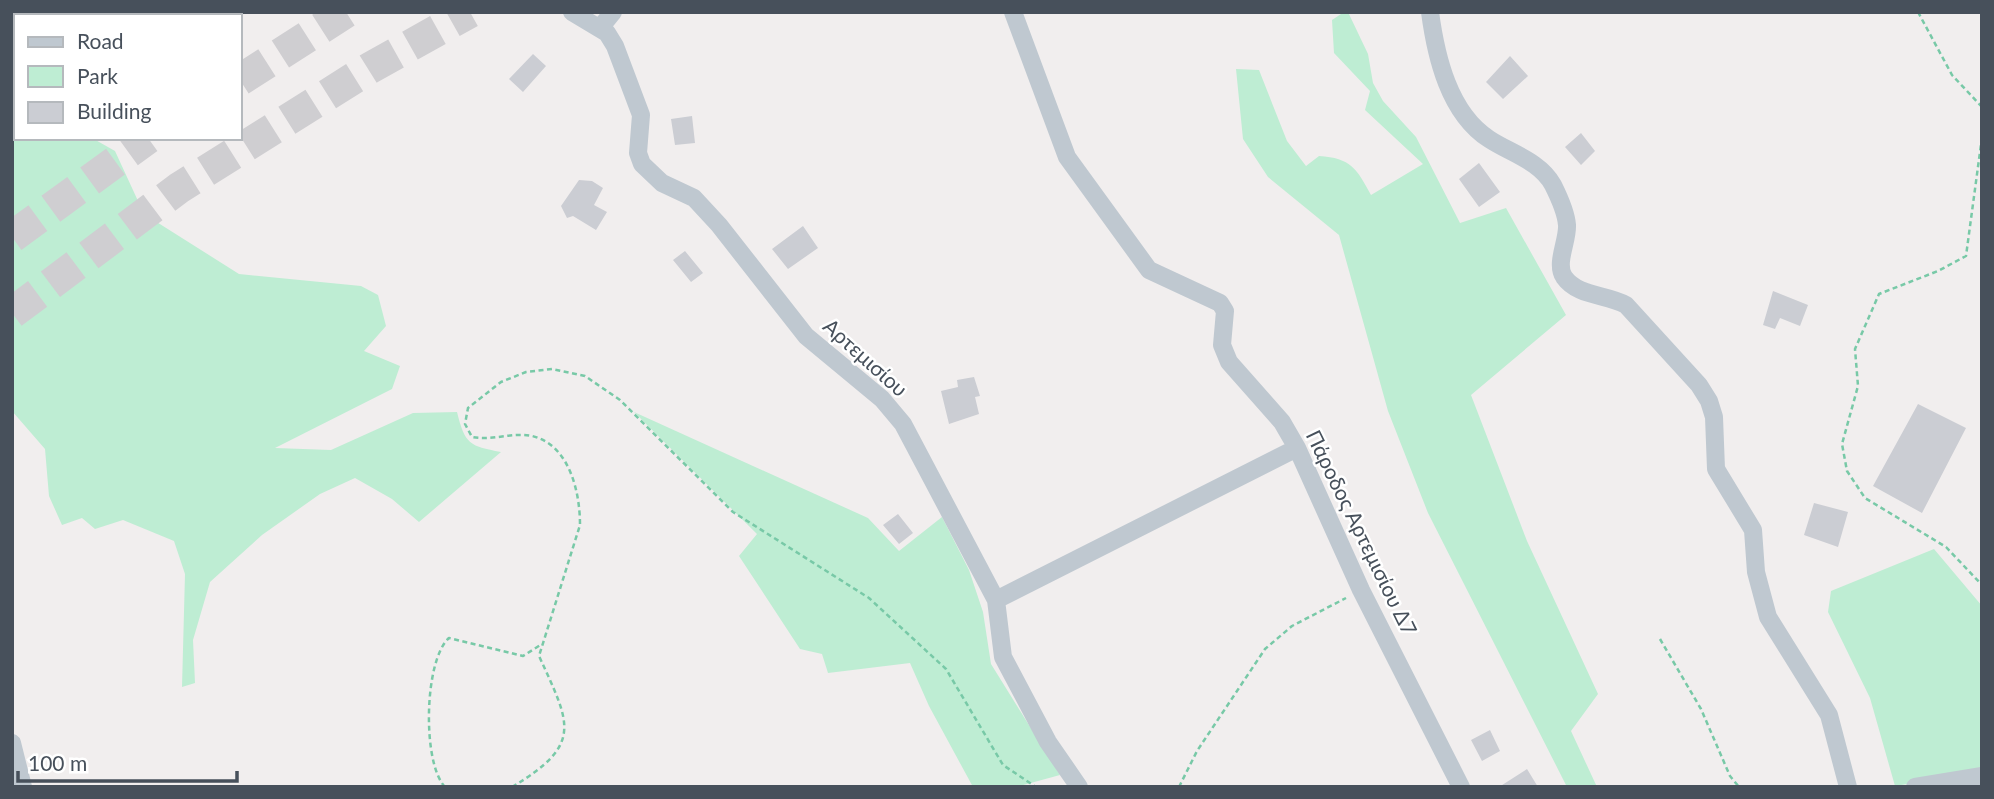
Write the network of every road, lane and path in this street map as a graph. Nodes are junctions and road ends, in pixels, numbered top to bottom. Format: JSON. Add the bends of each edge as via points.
{"nodes":[{"id":1,"x":572,"y":12,"type":"edge"},
{"id":2,"x":613,"y":12,"type":"edge"},
{"id":3,"x":1013,"y":12,"type":"edge"},
{"id":4,"x":1430,"y":12,"type":"edge"},
{"id":5,"x":1918,"y":12,"type":"edge"},
{"id":6,"x":600,"y":28,"type":"junction"},
{"id":7,"x":1982,"y":107,"type":"edge"},
{"id":8,"x":1982,"y":136,"type":"edge"},
{"id":9,"x":1297,"y":448,"type":"junction"},
{"id":10,"x":1982,"y":585,"type":"edge"},
{"id":11,"x":1362,"y":590,"type":"junction"},
{"id":12,"x":996,"y":600,"type":"junction"},
{"id":13,"x":1660,"y":639,"type":"dead end"},
{"id":14,"x":544,"y":641,"type":"junction"},
{"id":15,"x":12,"y":743,"type":"edge"},
{"id":16,"x":1982,"y":776,"type":"edge"},
{"id":17,"x":23,"y":787,"type":"edge"},
{"id":18,"x":445,"y":787,"type":"edge"},
{"id":19,"x":512,"y":787,"type":"edge"},
{"id":20,"x":1036,"y":787,"type":"edge"},
{"id":21,"x":1079,"y":787,"type":"edge"},
{"id":22,"x":1180,"y":787,"type":"edge"},
{"id":23,"x":1461,"y":787,"type":"edge"},
{"id":24,"x":1740,"y":787,"type":"edge"},
{"id":25,"x":1848,"y":787,"type":"edge"},
{"id":26,"x":1915,"y":787,"type":"edge"}],
"edges":[{"from":1,"to":6,"type":"street","name":"Αρτεμισίου"},
{"from":2,"to":6,"type":"street"},
{"from":3,"to":9,"type":"street","name":"Πάροδος Αρτεμισίου Δ7","via":[[1067,157],[1149,270],[1220,303],[1225,312],[1222,345],[1229,362],[1282,422]]},
{"from":4,"to":25,"type":"street","via":[[1436,54],[1467,120],[1490,141],[1534,164],[1551,181],[1567,222],[1567,244],[1560,263],[1563,276],[1586,293],[1612,297],[1626,305],[1709,401],[1717,469],[1753,530],[1756,572],[1768,617],[1829,715]]},
{"from":5,"to":7,"type":"path","via":[[1952,75]]},
{"from":6,"to":12,"type":"street","name":"Αρτεμισίου","via":[[615,46],[638,104],[642,164],[662,183],[694,198],[806,336],[882,398],[903,424]]},
{"from":8,"to":10,"type":"path","via":[[1966,256],[1879,294],[1855,349],[1858,386],[1842,444],[1847,471],[1866,498],[1946,547]]},
{"from":9,"to":11,"type":"street","name":"Πάροδος Αρτεμισίου Δ7"},
{"from":9,"to":12,"type":"street"},
{"from":11,"to":22,"type":"path","via":[[1292,626],[1265,649],[1197,751]]},
{"from":11,"to":23,"type":"street","name":"Πάροδος Αρτεμισίου Δ7"},
{"from":12,"to":21,"type":"street","name":"Αρτεμισίου","via":[[1003,657],[1048,742]]},
{"from":13,"to":24,"type":"path","via":[[1702,709],[1730,775]]},
{"from":14,"to":18,"type":"path","via":[[523,656],[446,639],[434,670],[430,715],[435,769]]},
{"from":14,"to":19,"type":"path","via":[[539,656],[560,703],[566,730],[560,749],[547,764]]},
{"from":14,"to":20,"type":"path","via":[[580,525],[576,482],[546,442],[531,436],[472,437],[465,424],[468,408],[501,382],[526,372],[552,369],[585,376],[620,400],[733,512],[869,598],[946,669],[1003,765]]},
{"from":15,"to":17,"type":"street"},
{"from":16,"to":26,"type":"street"}]}
